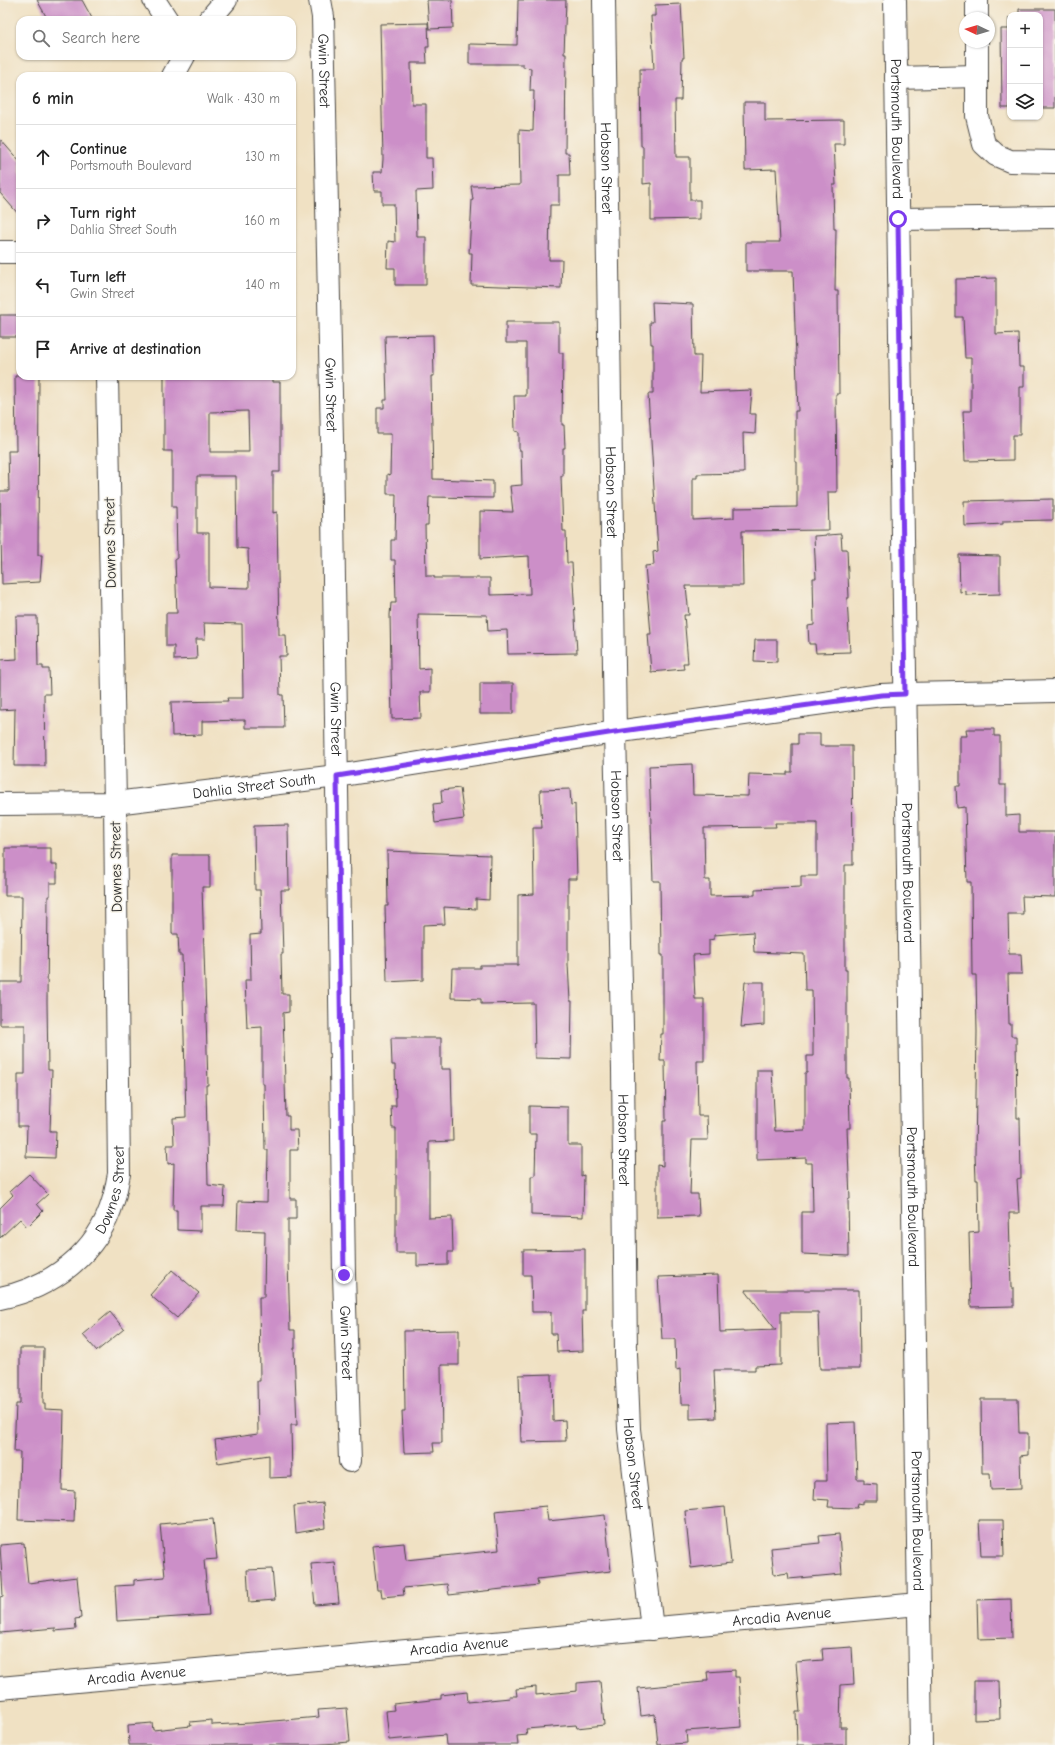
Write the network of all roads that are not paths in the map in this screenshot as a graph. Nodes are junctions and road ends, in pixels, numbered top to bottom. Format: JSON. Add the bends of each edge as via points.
{"nodes":[{"id":1,"x":154,"y":0,"type":"edge"},
{"id":2,"x":226,"y":0,"type":"edge"},
{"id":3,"x":320,"y":0,"type":"edge"},
{"id":4,"x":604,"y":0,"type":"edge"},
{"id":5,"x":895,"y":0,"type":"edge"},
{"id":6,"x":977,"y":0,"type":"edge"},
{"id":7,"x":977,"y":12,"type":"edge"},
{"id":8,"x":164,"y":16,"type":"edge"},
{"id":9,"x":212,"y":16,"type":"edge"},
{"id":10,"x":977,"y":48,"type":"edge"},
{"id":11,"x":182,"y":60,"type":"edge"},
{"id":12,"x":174,"y":72,"type":"edge"},
{"id":13,"x":977,"y":76,"type":"junction"},
{"id":14,"x":896,"y":78,"type":"junction"},
{"id":15,"x":1055,"y":162,"type":"edge"},
{"id":16,"x":1055,"y":217,"type":"edge"},
{"id":17,"x":898,"y":219,"type":"junction"},
{"id":18,"x":0,"y":252,"type":"edge"},
{"id":19,"x":16,"y":252,"type":"edge"},
{"id":20,"x":107,"y":380,"type":"edge"},
{"id":21,"x":1055,"y":691,"type":"edge"},
{"id":22,"x":905,"y":694,"type":"junction"},
{"id":23,"x":615,"y":732,"type":"junction"},
{"id":24,"x":337,"y":776,"type":"junction"},
{"id":25,"x":115,"y":803,"type":"junction"},
{"id":26,"x":0,"y":804,"type":"edge"},
{"id":27,"x":0,"y":1298,"type":"edge"},
{"id":28,"x":350,"y":1461,"type":"dead end"},
{"id":29,"x":919,"y":1604,"type":"junction"},
{"id":30,"x":652,"y":1630,"type":"junction"},
{"id":31,"x":0,"y":1688,"type":"edge"},
{"id":32,"x":921,"y":1745,"type":"edge"}],
"edges":[{"from":1,"to":8,"type":"street"},
{"from":2,"to":9,"type":"street"},
{"from":3,"to":24,"type":"street","name":"Gwin Street","via":[[323,17],[332,424]]},
{"from":4,"to":23,"type":"street","name":"Hobson Street"},
{"from":5,"to":14,"type":"street","name":"Portsmouth Boulevard"},
{"from":6,"to":7,"type":"street"},
{"from":10,"to":13,"type":"street"},
{"from":11,"to":12,"type":"street"},
{"from":13,"to":14,"type":"street"},
{"from":13,"to":15,"type":"street","via":[[977,116],[984,144],[996,155],[1010,161]]},
{"from":14,"to":17,"type":"street","name":"Portsmouth Boulevard"},
{"from":16,"to":17,"type":"street"},
{"from":17,"to":22,"type":"street","name":"Portsmouth Boulevard"},
{"from":18,"to":19,"type":"street"},
{"from":20,"to":25,"type":"street","name":"Downes Street"},
{"from":21,"to":22,"type":"street","name":"Dahlia Street South"},
{"from":22,"to":23,"type":"street","name":"Dahlia Street South","via":[[881,695]]},
{"from":22,"to":29,"type":"street","name":"Portsmouth Boulevard"},
{"from":23,"to":24,"type":"street","name":"Dahlia Street South"},
{"from":23,"to":30,"type":"street","name":"Hobson Street","via":[[629,1429]]},
{"from":24,"to":25,"type":"street","name":"Dahlia Street South"},
{"from":24,"to":28,"type":"street","name":"Gwin Street","via":[[344,1268]]},
{"from":25,"to":26,"type":"street","name":"Dahlia Street South"},
{"from":25,"to":27,"type":"street","name":"Downes Street","via":[[120,1157],[113,1202],[89,1247],[69,1267],[46,1283],[19,1294]]},
{"from":29,"to":30,"type":"street","name":"Arcadia Avenue"},
{"from":29,"to":32,"type":"street","name":"Portsmouth Boulevard"},
{"from":30,"to":31,"type":"street","name":"Arcadia Avenue"}]}
